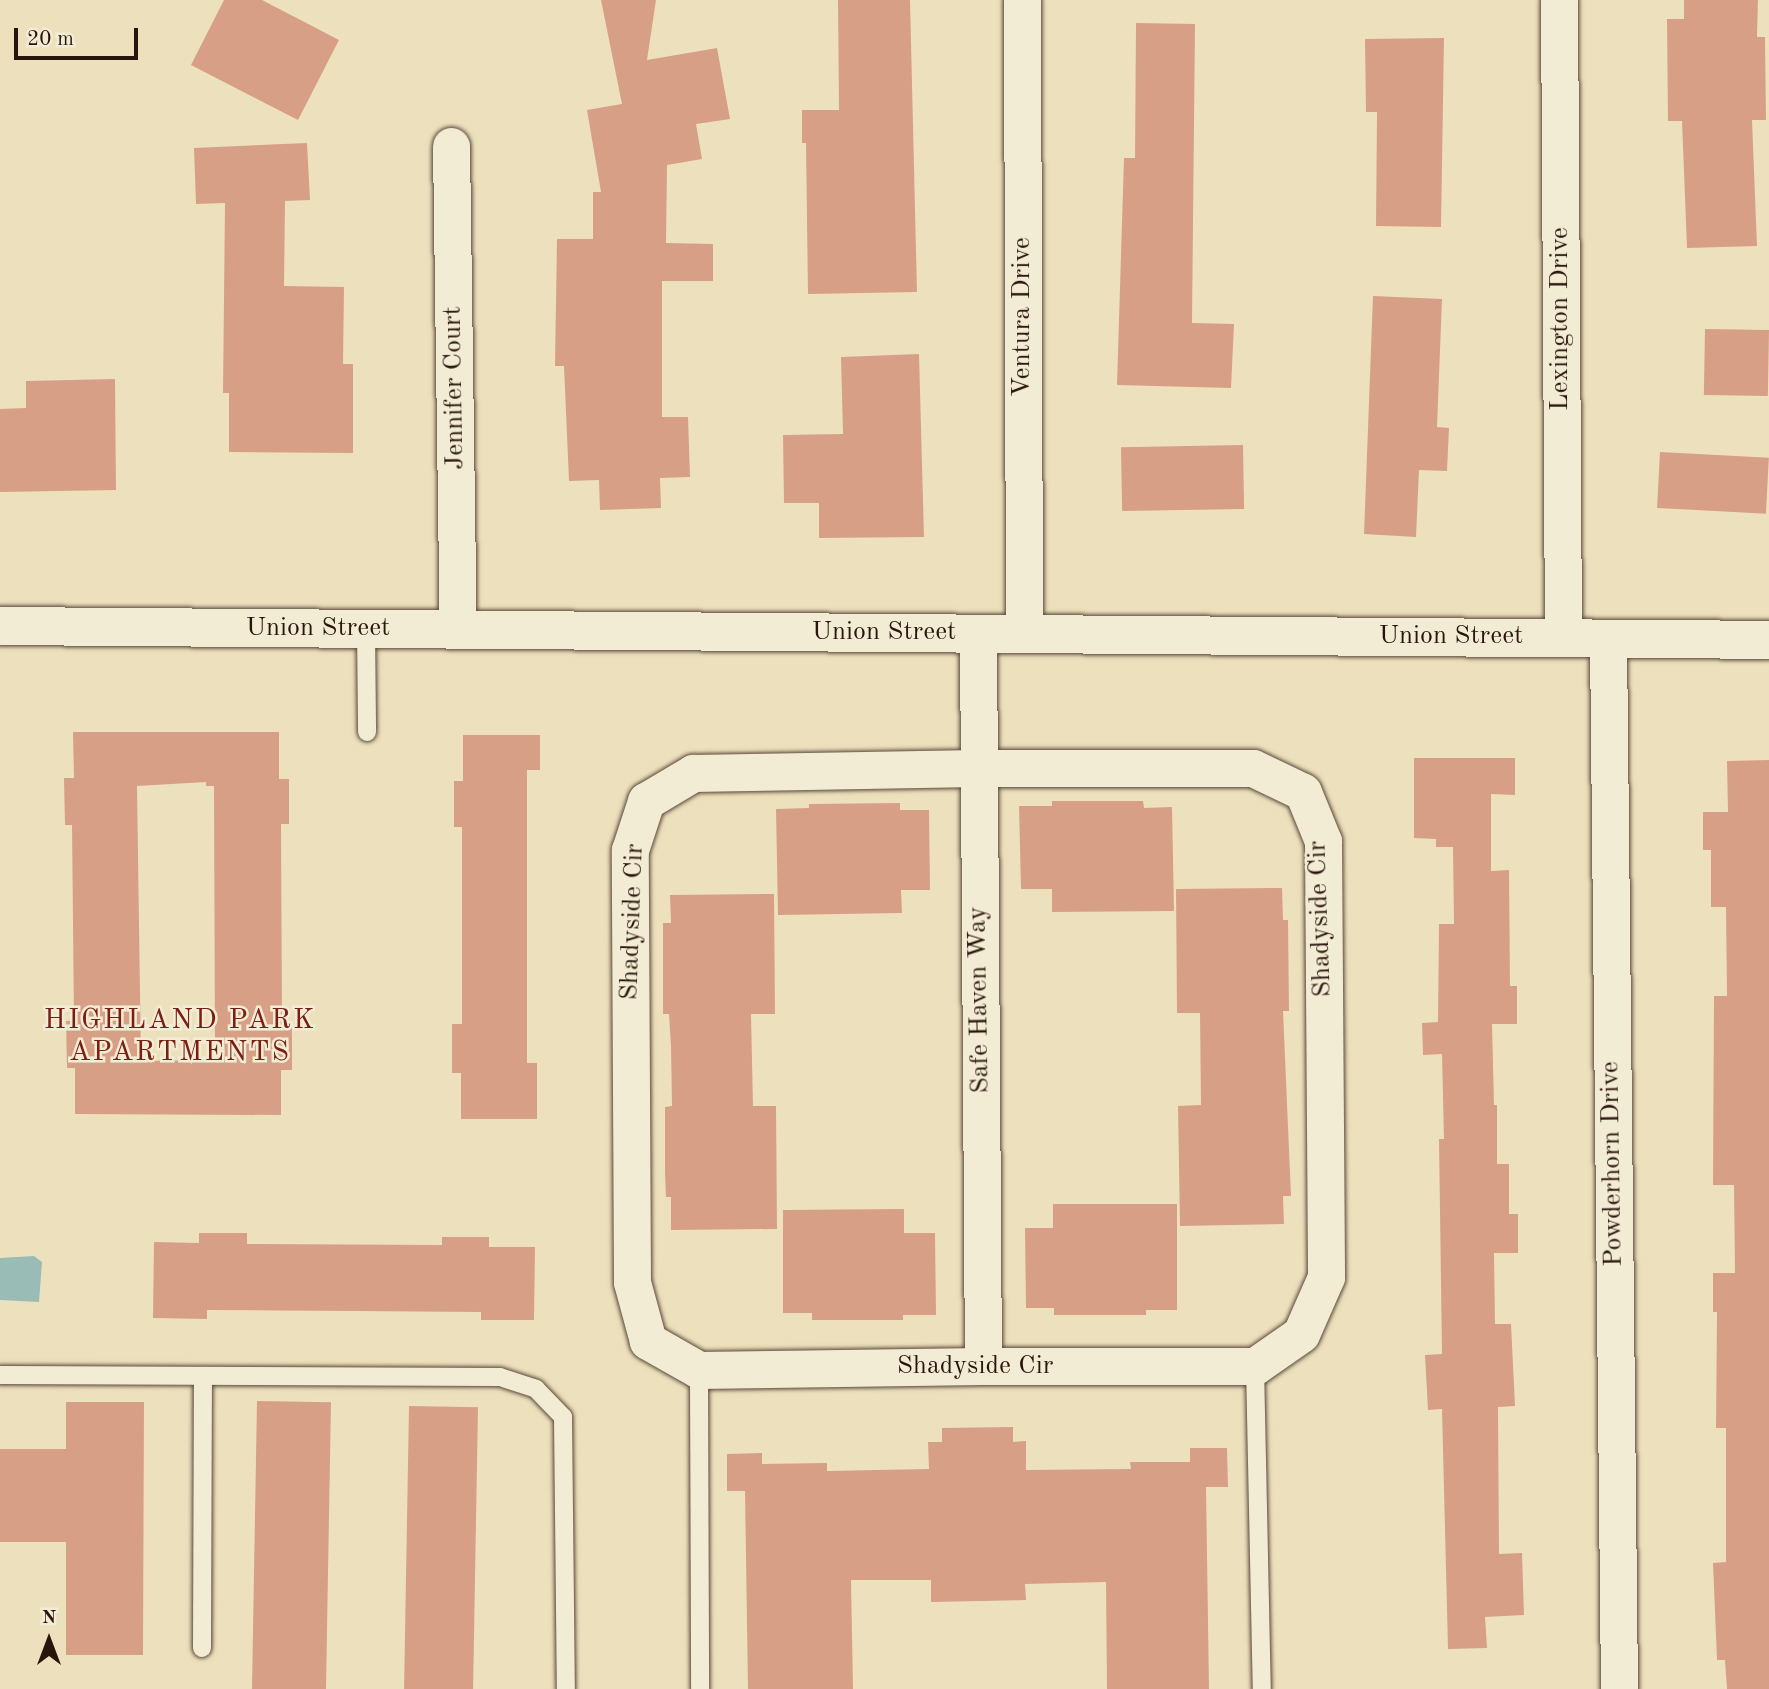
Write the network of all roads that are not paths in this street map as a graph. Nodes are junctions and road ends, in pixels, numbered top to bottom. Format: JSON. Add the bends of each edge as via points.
{"nodes":[{"id":1,"x":1022,"y":0,"type":"edge"},
{"id":2,"x":1559,"y":0,"type":"edge"},
{"id":3,"x":451,"y":145,"type":"dead end"},
{"id":4,"x":0,"y":626,"type":"edge"},
{"id":5,"x":366,"y":629,"type":"junction"},
{"id":6,"x":458,"y":630,"type":"junction"},
{"id":7,"x":978,"y":634,"type":"junction"},
{"id":8,"x":1024,"y":634,"type":"junction"},
{"id":9,"x":1563,"y":638,"type":"junction"},
{"id":10,"x":1608,"y":639,"type":"junction"},
{"id":11,"x":1769,"y":640,"type":"edge"},
{"id":12,"x":367,"y":733,"type":"dead end"},
{"id":13,"x":977,"y":768,"type":"junction"},
{"id":14,"x":983,"y":1366,"type":"junction"},
{"id":15,"x":1255,"y":1366,"type":"junction"},
{"id":16,"x":699,"y":1370,"type":"junction"},
{"id":17,"x":0,"y":1375,"type":"edge"},
{"id":18,"x":203,"y":1376,"type":"junction"},
{"id":19,"x":202,"y":1648,"type":"dead end"},
{"id":20,"x":566,"y":1689,"type":"edge"},
{"id":21,"x":700,"y":1689,"type":"edge"},
{"id":22,"x":1262,"y":1689,"type":"edge"},
{"id":23,"x":1619,"y":1689,"type":"edge"}],
"edges":[{"from":1,"to":8,"type":"street","name":"Ventura Drive"},
{"from":2,"to":9,"type":"street","name":"Lexington Drive"},
{"from":3,"to":6,"type":"street","name":"Jennifer Court"},
{"from":4,"to":5,"type":"street","name":"Union Street"},
{"from":5,"to":6,"type":"street","name":"Union Street"},
{"from":5,"to":12,"type":"lane"},
{"from":6,"to":7,"type":"street","name":"Union Street"},
{"from":7,"to":8,"type":"street","name":"Union Street"},
{"from":7,"to":13,"type":"street","name":"Safe Haven Way"},
{"from":8,"to":9,"type":"street","name":"Union Street"},
{"from":9,"to":10,"type":"street","name":"Union Street"},
{"from":10,"to":11,"type":"street","name":"Union Street"},
{"from":10,"to":23,"type":"street","name":"Powderhorn Drive"},
{"from":13,"to":14,"type":"street","name":"Safe Haven Way"},
{"from":13,"to":15,"type":"street","name":"Shadyside Cir","via":[[1253,768],[1303,792],[1323,841],[1326,1277],[1301,1334]]},
{"from":13,"to":16,"type":"street","name":"Shadyside Cir","via":[[693,773],[646,802],[629,850],[632,1282],[649,1341]]},
{"from":14,"to":15,"type":"street","name":"Shadyside Cir"},
{"from":14,"to":16,"type":"street","name":"Shadyside Cir"},
{"from":15,"to":22,"type":"lane"},
{"from":16,"to":21,"type":"lane"},
{"from":17,"to":18,"type":"lane"},
{"from":18,"to":19,"type":"lane"},
{"from":18,"to":20,"type":"lane","via":[[500,1377],[536,1389],[563,1417]]}]}
